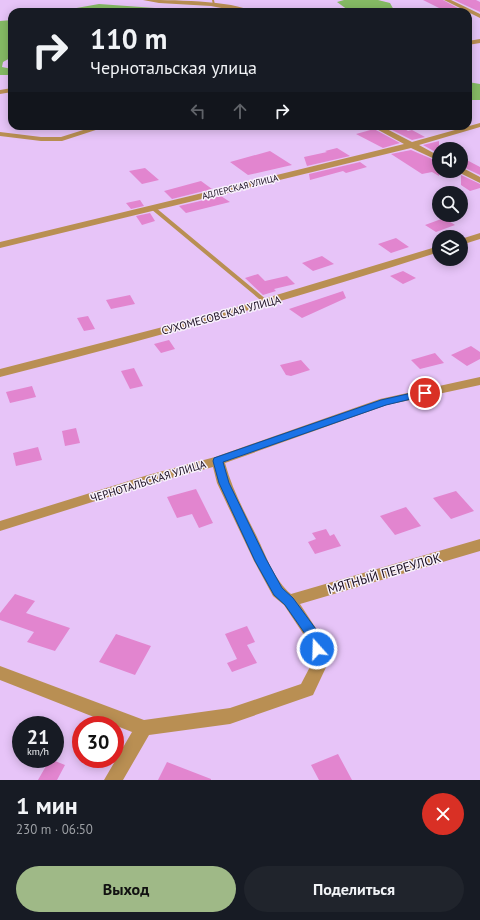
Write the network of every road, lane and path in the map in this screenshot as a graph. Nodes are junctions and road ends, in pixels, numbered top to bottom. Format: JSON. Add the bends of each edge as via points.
{"nodes":[{"id":1,"x":146,"y":0,"type":"edge"},
{"id":2,"x":447,"y":0,"type":"edge"},
{"id":3,"x":214,"y":2,"type":"edge"},
{"id":4,"x":236,"y":8,"type":"edge"},
{"id":5,"x":464,"y":8,"type":"edge"},
{"id":6,"x":91,"y":130,"type":"edge"},
{"id":7,"x":383,"y":130,"type":"edge"},
{"id":8,"x":462,"y":130,"type":"edge"},
{"id":9,"x":0,"y":134,"type":"edge"},
{"id":10,"x":411,"y":144,"type":"junction"},
{"id":11,"x":432,"y":155,"type":"edge"},
{"id":12,"x":468,"y":174,"type":"edge"},
{"id":13,"x":480,"y":180,"type":"edge"},
{"id":14,"x":153,"y":208,"type":"junction"},
{"id":15,"x":480,"y":236,"type":"edge"},
{"id":16,"x":468,"y":240,"type":"edge"},
{"id":17,"x":0,"y":245,"type":"edge"},
{"id":18,"x":432,"y":251,"type":"edge"},
{"id":19,"x":266,"y":302,"type":"junction"},
{"id":20,"x":0,"y":373,"type":"edge"},
{"id":21,"x":480,"y":381,"type":"edge"},
{"id":22,"x":218,"y":461,"type":"junction"},
{"id":23,"x":0,"y":526,"type":"edge"},
{"id":24,"x":480,"y":545,"type":"edge"},
{"id":25,"x":289,"y":601,"type":"junction"},
{"id":26,"x":0,"y":673,"type":"edge"},
{"id":27,"x":144,"y":728,"type":"junction"},
{"id":28,"x":113,"y":780,"type":"edge"}],
"edges":[{"from":1,"to":3,"type":"street","via":[[179,4]]},
{"from":2,"to":5,"type":"street"},
{"from":3,"to":4,"type":"street"},
{"from":6,"to":9,"type":"street","via":[[62,139]]},
{"from":7,"to":10,"type":"street"},
{"from":8,"to":10,"type":"street","name":"АДЛЕРСКАЯ УЛИЦА"},
{"from":10,"to":11,"type":"street"},
{"from":10,"to":14,"type":"street","name":"АДЛЕРСКАЯ УЛИЦА"},
{"from":12,"to":13,"type":"street"},
{"from":14,"to":17,"type":"street","name":"АДЛЕРСКАЯ УЛИЦА"},
{"from":14,"to":19,"type":"lane"},
{"from":15,"to":16,"type":"street"},
{"from":18,"to":19,"type":"street","name":"СУХОМЕСОВСКАЯ УЛИЦА"},
{"from":19,"to":20,"type":"street","name":"СУХОМЕСОВСКАЯ УЛИЦА"},
{"from":21,"to":22,"type":"street","name":"ЧЕРНОТАЛЬСКАЯ УЛИЦА","via":[[384,402]]},
{"from":22,"to":23,"type":"street","name":"ЧЕРНОТАЛЬСКАЯ УЛИЦА","via":[[153,478]]},
{"from":22,"to":25,"type":"street","via":[[224,483],[250,540],[278,592]]},
{"from":24,"to":25,"type":"street","name":"МЯТНЫЙ ПЕРЕУЛОК"},
{"from":25,"to":27,"type":"street","via":[[313,636],[320,663],[307,690],[230,716]]},
{"from":26,"to":27,"type":"street"},
{"from":27,"to":28,"type":"street"}]}
